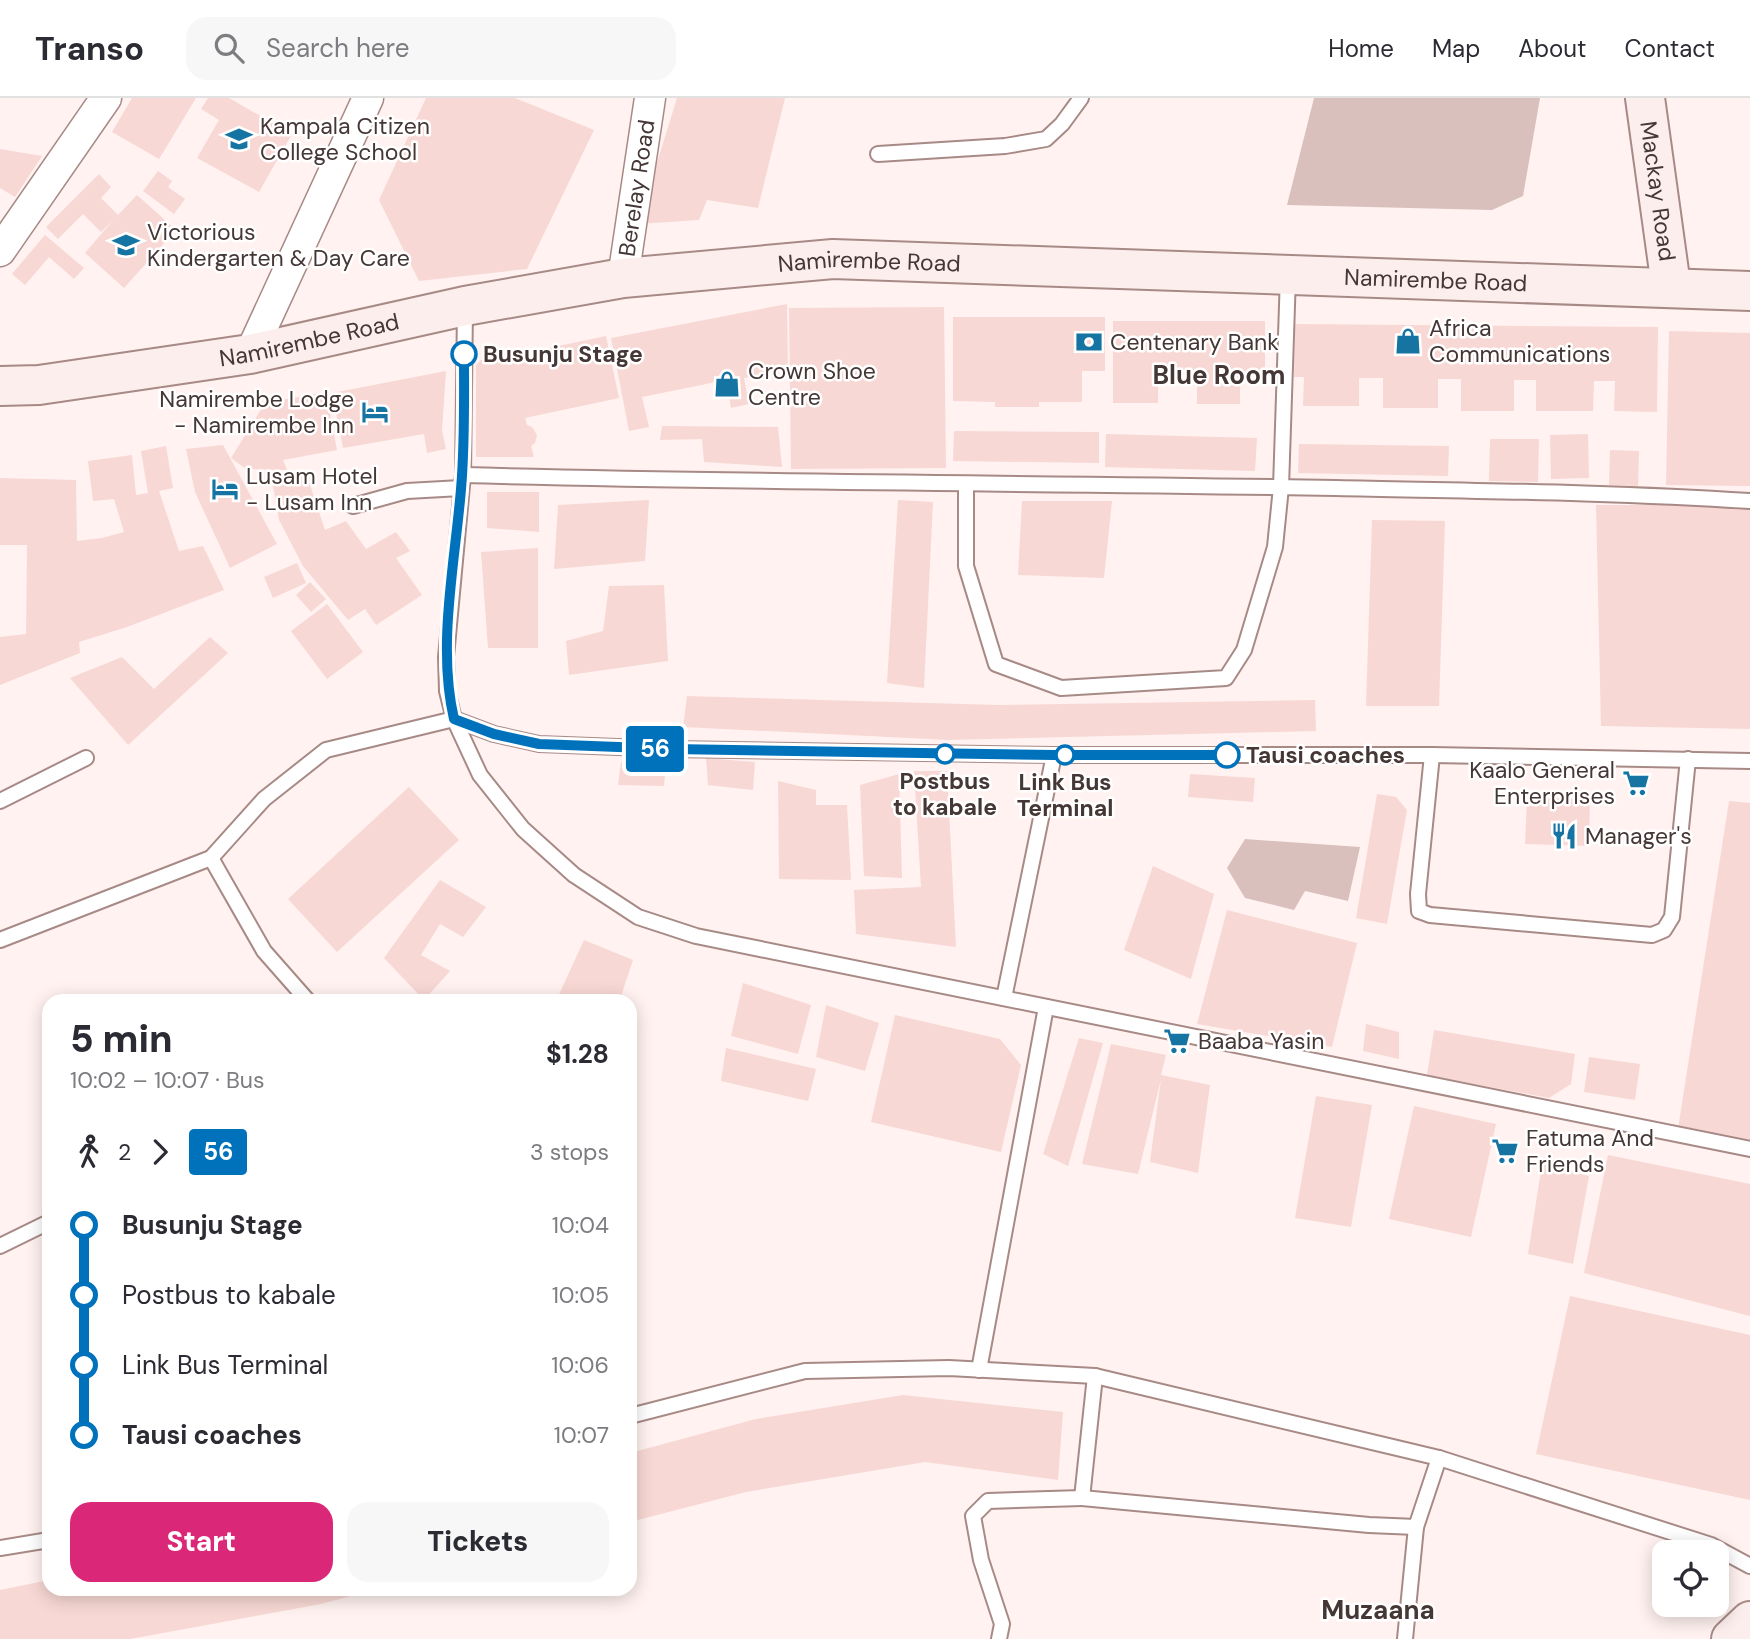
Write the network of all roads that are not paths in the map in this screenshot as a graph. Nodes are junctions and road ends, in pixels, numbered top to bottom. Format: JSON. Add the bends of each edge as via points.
{"nodes":[{"id":1,"x":106,"y":98,"type":"edge"},
{"id":2,"x":368,"y":98,"type":"edge"},
{"id":3,"x":650,"y":98,"type":"edge"},
{"id":4,"x":1081,"y":98,"type":"edge"},
{"id":5,"x":1645,"y":98,"type":"edge"},
{"id":6,"x":878,"y":154,"type":"dead end"},
{"id":7,"x":0,"y":251,"type":"edge"},
{"id":8,"x":1288,"y":274,"type":"junction"},
{"id":9,"x":623,"y":278,"type":"junction"},
{"id":10,"x":1671,"y":286,"type":"junction"},
{"id":11,"x":1750,"y":291,"type":"edge"},
{"id":12,"x":465,"y":306,"type":"junction"},
{"id":13,"x":250,"y":354,"type":"junction"},
{"id":14,"x":0,"y":386,"type":"edge"},
{"id":15,"x":462,"y":481,"type":"junction"},
{"id":16,"x":966,"y":484,"type":"junction"},
{"id":17,"x":1281,"y":487,"type":"junction"},
{"id":18,"x":1750,"y":501,"type":"edge"},
{"id":19,"x":353,"y":506,"type":"dead end"},
{"id":20,"x":454,"y":719,"type":"junction"},
{"id":21,"x":1054,"y":755,"type":"junction"},
{"id":22,"x":1432,"y":755,"type":"junction"},
{"id":23,"x":86,"y":758,"type":"dead end"},
{"id":24,"x":1688,"y":759,"type":"junction"},
{"id":25,"x":1750,"y":761,"type":"edge"},
{"id":26,"x":0,"y":801,"type":"edge"},
{"id":27,"x":211,"y":859,"type":"junction"},
{"id":28,"x":0,"y":940,"type":"edge"},
{"id":29,"x":302,"y":994,"type":"edge"},
{"id":30,"x":1004,"y":998,"type":"junction"},
{"id":31,"x":1046,"y":1007,"type":"junction"},
{"id":32,"x":1750,"y":1149,"type":"edge"},
{"id":33,"x":42,"y":1225,"type":"edge"},
{"id":34,"x":0,"y":1246,"type":"edge"},
{"id":35,"x":979,"y":1370,"type":"junction"},
{"id":36,"x":1095,"y":1376,"type":"junction"},
{"id":37,"x":637,"y":1414,"type":"edge"},
{"id":38,"x":1439,"y":1458,"type":"junction"},
{"id":39,"x":1082,"y":1498,"type":"junction"},
{"id":40,"x":1416,"y":1527,"type":"junction"},
{"id":41,"x":42,"y":1541,"type":"edge"},
{"id":42,"x":0,"y":1548,"type":"edge"},
{"id":43,"x":1750,"y":1566,"type":"edge"},
{"id":44,"x":1750,"y":1621,"type":"edge"},
{"id":45,"x":999,"y":1639,"type":"edge"},
{"id":46,"x":1405,"y":1639,"type":"edge"},
{"id":47,"x":1731,"y":1639,"type":"edge"}],
"edges":[{"from":1,"to":7,"type":"street"},
{"from":2,"to":13,"type":"street"},
{"from":3,"to":9,"type":"street","name":"Berelay Road"},
{"from":4,"to":6,"type":"lane","via":[[1046,139]]},
{"from":5,"to":10,"type":"main road","name":"Mackay Road"},
{"from":8,"to":9,"type":"main road","name":"Namirembe Road","via":[[833,259]]},
{"from":8,"to":10,"type":"main road","name":"Namirembe Road"},
{"from":8,"to":17,"type":"lane"},
{"from":9,"to":12,"type":"main road","name":"Namirembe Road"},
{"from":10,"to":11,"type":"main road","name":"Namirembe Road"},
{"from":12,"to":13,"type":"main road","name":"Namirembe Road"},
{"from":12,"to":15,"type":"lane"},
{"from":13,"to":14,"type":"main road","name":"Namirembe Road","via":[[39,386]]},
{"from":15,"to":16,"type":"lane"},
{"from":15,"to":19,"type":"lane"},
{"from":15,"to":20,"type":"lane","via":[[446,657]]},
{"from":16,"to":17,"type":"lane"},
{"from":16,"to":17,"type":"lane","via":[[966,566],[996,664],[1061,688],[1226,678],[1244,650],[1275,547]]},
{"from":17,"to":18,"type":"lane"},
{"from":20,"to":21,"type":"lane","via":[[539,744]]},
{"from":20,"to":27,"type":"lane","via":[[326,750],[264,799]]},
{"from":20,"to":30,"type":"lane","via":[[480,775],[523,829],[574,875],[638,917],[696,936]]},
{"from":21,"to":22,"type":"lane"},
{"from":21,"to":30,"type":"lane"},
{"from":22,"to":24,"type":"lane"},
{"from":22,"to":24,"type":"lane","via":[[1419,911],[1652,935],[1664,930],[1672,917]]},
{"from":23,"to":26,"type":"lane"},
{"from":24,"to":25,"type":"lane"},
{"from":27,"to":28,"type":"lane"},
{"from":27,"to":29,"type":"lane","via":[[264,951]]},
{"from":30,"to":31,"type":"lane"},
{"from":31,"to":32,"type":"lane"},
{"from":31,"to":35,"type":"lane"},
{"from":33,"to":34,"type":"lane"},
{"from":35,"to":36,"type":"lane"},
{"from":35,"to":37,"type":"lane","via":[[805,1371]]},
{"from":36,"to":38,"type":"lane"},
{"from":36,"to":39,"type":"lane"},
{"from":38,"to":40,"type":"lane"},
{"from":38,"to":43,"type":"lane","via":[[1711,1545]]},
{"from":39,"to":40,"type":"lane"},
{"from":39,"to":45,"type":"lane","via":[[988,1500],[973,1516],[981,1560],[1002,1624]]},
{"from":40,"to":46,"type":"lane"},
{"from":41,"to":42,"type":"lane"},
{"from":44,"to":47,"type":"main road"}]}
